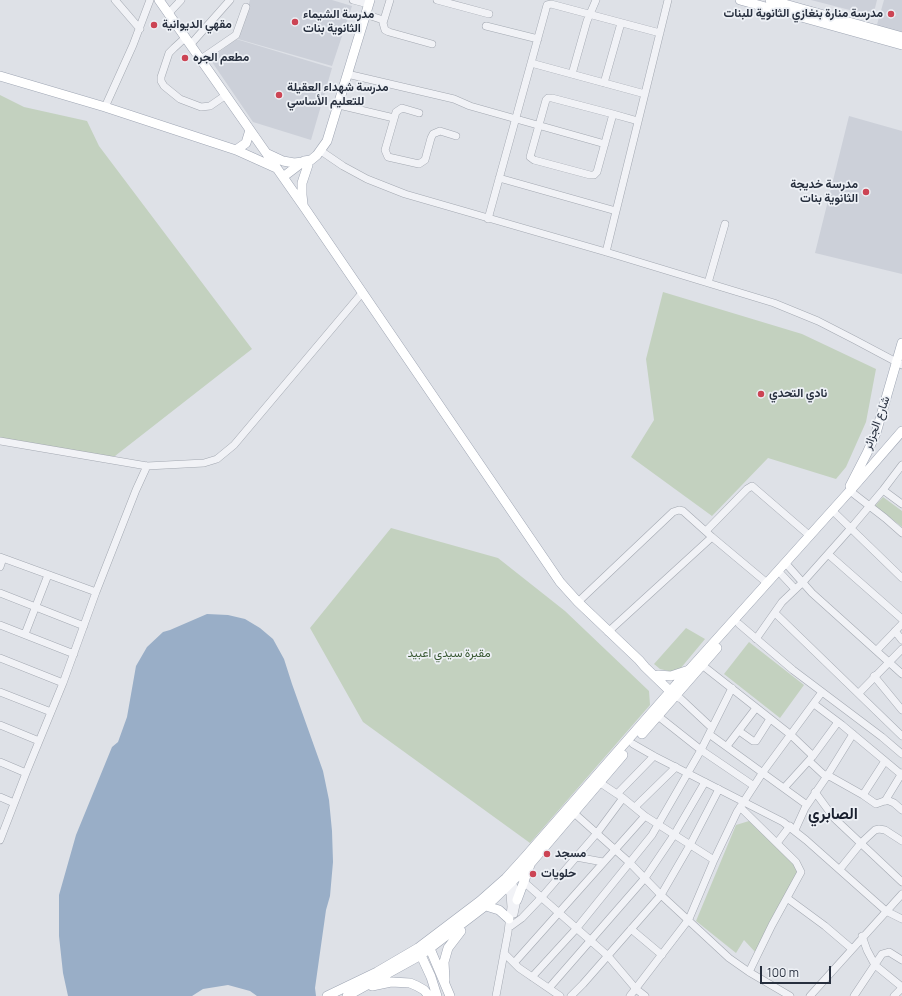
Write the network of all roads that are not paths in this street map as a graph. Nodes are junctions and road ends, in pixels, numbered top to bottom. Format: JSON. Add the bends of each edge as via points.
{"nodes":[{"id":1,"x":115,"y":0,"type":"edge"},
{"id":2,"x":150,"y":0,"type":"edge"},
{"id":3,"x":159,"y":0,"type":"edge"},
{"id":4,"x":180,"y":0,"type":"edge"},
{"id":5,"x":230,"y":0,"type":"edge"},
{"id":6,"x":353,"y":0,"type":"edge"},
{"id":7,"x":390,"y":0,"type":"edge"},
{"id":8,"x":437,"y":0,"type":"edge"},
{"id":9,"x":596,"y":0,"type":"edge"},
{"id":10,"x":668,"y":0,"type":"edge"},
{"id":11,"x":740,"y":0,"type":"edge"},
{"id":12,"x":770,"y":0,"type":"edge"},
{"id":13,"x":369,"y":2,"type":"edge"},
{"id":14,"x":246,"y":7,"type":"dead end"},
{"id":15,"x":168,"y":14,"type":"junction"},
{"id":16,"x":365,"y":14,"type":"junction"},
{"id":17,"x":489,"y":14,"type":"dead end"},
{"id":18,"x":590,"y":15,"type":"junction"},
{"id":19,"x":383,"y":20,"type":"junction"},
{"id":20,"x":621,"y":23,"type":"junction"},
{"id":21,"x":486,"y":26,"type":"dead end"},
{"id":22,"x":140,"y":29,"type":"junction"},
{"id":23,"x":660,"y":33,"type":"junction"},
{"id":24,"x":902,"y":37,"type":"edge"},
{"id":25,"x":538,"y":39,"type":"junction"},
{"id":26,"x":188,"y":41,"type":"junction"},
{"id":27,"x":432,"y":44,"type":"dead end"},
{"id":28,"x":902,"y":45,"type":"edge"},
{"id":29,"x":201,"y":60,"type":"junction"},
{"id":30,"x":531,"y":63,"type":"junction"},
{"id":31,"x":348,"y":74,"type":"junction"},
{"id":32,"x":572,"y":74,"type":"junction"},
{"id":33,"x":0,"y":76,"type":"edge"},
{"id":34,"x":604,"y":83,"type":"junction"},
{"id":35,"x":645,"y":94,"type":"junction"},
{"id":36,"x":226,"y":95,"type":"junction"},
{"id":37,"x":339,"y":104,"type":"junction"},
{"id":38,"x":104,"y":107,"type":"junction"},
{"id":39,"x":419,"y":113,"type":"dead end"},
{"id":40,"x":613,"y":114,"type":"junction"},
{"id":41,"x":394,"y":118,"type":"junction"},
{"id":42,"x":515,"y":119,"type":"junction"},
{"id":43,"x":638,"y":121,"type":"junction"},
{"id":44,"x":539,"y":125,"type":"junction"},
{"id":45,"x":250,"y":130,"type":"junction"},
{"id":46,"x":456,"y":136,"type":"dead end"},
{"id":47,"x":605,"y":144,"type":"junction"},
{"id":48,"x":236,"y":150,"type":"junction"},
{"id":49,"x":264,"y":151,"type":"junction"},
{"id":50,"x":321,"y":151,"type":"junction"},
{"id":51,"x":308,"y":162,"type":"junction"},
{"id":52,"x":282,"y":176,"type":"junction"},
{"id":53,"x":499,"y":178,"type":"junction"},
{"id":54,"x":304,"y":207,"type":"junction"},
{"id":55,"x":616,"y":211,"type":"junction"},
{"id":56,"x":488,"y":219,"type":"junction"},
{"id":57,"x":725,"y":224,"type":"dead end"},
{"id":58,"x":606,"y":252,"type":"junction"},
{"id":59,"x":708,"y":283,"type":"junction"},
{"id":60,"x":362,"y":293,"type":"junction"},
{"id":61,"x":902,"y":343,"type":"edge"},
{"id":62,"x":899,"y":362,"type":"edge"},
{"id":63,"x":902,"y":431,"type":"edge"},
{"id":64,"x":902,"y":440,"type":"edge"},
{"id":65,"x":0,"y":441,"type":"edge"},
{"id":66,"x":902,"y":465,"type":"edge"},
{"id":67,"x":147,"y":466,"type":"junction"},
{"id":68,"x":899,"y":476,"type":"edge"},
{"id":69,"x":856,"y":484,"type":"junction"},
{"id":70,"x":883,"y":490,"type":"junction"},
{"id":71,"x":849,"y":497,"type":"junction"},
{"id":72,"x":902,"y":504,"type":"edge"},
{"id":73,"x":870,"y":507,"type":"junction"},
{"id":74,"x":836,"y":514,"type":"junction"},
{"id":75,"x":851,"y":528,"type":"junction"},
{"id":76,"x":706,"y":531,"type":"junction"},
{"id":77,"x":902,"y":533,"type":"edge"},
{"id":78,"x":810,"y":536,"type":"junction"},
{"id":79,"x":712,"y":537,"type":"junction"},
{"id":80,"x":828,"y":554,"type":"junction"},
{"id":81,"x":2,"y":558,"type":"edge"},
{"id":82,"x":0,"y":567,"type":"edge"},
{"id":83,"x":789,"y":567,"type":"junction"},
{"id":84,"x":48,"y":575,"type":"junction"},
{"id":85,"x":782,"y":575,"type":"junction"},
{"id":86,"x":902,"y":578,"type":"edge"},
{"id":87,"x":803,"y":582,"type":"junction"},
{"id":88,"x":767,"y":583,"type":"junction"},
{"id":89,"x":795,"y":589,"type":"junction"},
{"id":90,"x":96,"y":592,"type":"junction"},
{"id":91,"x":0,"y":593,"type":"edge"},
{"id":92,"x":578,"y":602,"type":"junction"},
{"id":93,"x":35,"y":606,"type":"junction"},
{"id":94,"x":775,"y":613,"type":"junction"},
{"id":95,"x":902,"y":619,"type":"edge"},
{"id":96,"x":739,"y":624,"type":"junction"},
{"id":97,"x":902,"y":624,"type":"edge"},
{"id":98,"x":0,"y":625,"type":"edge"},
{"id":99,"x":84,"y":626,"type":"junction"},
{"id":100,"x":895,"y":631,"type":"junction"},
{"id":101,"x":608,"y":632,"type":"junction"},
{"id":102,"x":25,"y":634,"type":"junction"},
{"id":103,"x":756,"y":639,"type":"junction"},
{"id":104,"x":902,"y":640,"type":"edge"},
{"id":105,"x":902,"y":649,"type":"edge"},
{"id":106,"x":877,"y":650,"type":"junction"},
{"id":107,"x":74,"y":654,"type":"junction"},
{"id":108,"x":0,"y":658,"type":"edge"},
{"id":109,"x":889,"y":661,"type":"junction"},
{"id":110,"x":702,"y":665,"type":"junction"},
{"id":111,"x":689,"y":670,"type":"junction"},
{"id":112,"x":902,"y":674,"type":"edge"},
{"id":113,"x":657,"y":676,"type":"junction"},
{"id":114,"x":874,"y":676,"type":"junction"},
{"id":115,"x":63,"y":683,"type":"junction"},
{"id":116,"x":732,"y":688,"type":"junction"},
{"id":117,"x":0,"y":692,"type":"edge"},
{"id":118,"x":822,"y":692,"type":"junction"},
{"id":119,"x":676,"y":693,"type":"junction"},
{"id":120,"x":859,"y":693,"type":"junction"},
{"id":121,"x":814,"y":704,"type":"junction"},
{"id":122,"x":658,"y":706,"type":"junction"},
{"id":123,"x":756,"y":708,"type":"junction"},
{"id":124,"x":902,"y":710,"type":"edge"},
{"id":125,"x":51,"y":712,"type":"junction"},
{"id":126,"x":658,"y":716,"type":"junction"},
{"id":127,"x":770,"y":719,"type":"junction"},
{"id":128,"x":838,"y":722,"type":"junction"},
{"id":129,"x":0,"y":725,"type":"edge"},
{"id":130,"x":711,"y":731,"type":"junction"},
{"id":131,"x":739,"y":731,"type":"junction"},
{"id":132,"x":853,"y":734,"type":"junction"},
{"id":133,"x":791,"y":735,"type":"junction"},
{"id":134,"x":902,"y":736,"type":"edge"},
{"id":135,"x":39,"y":741,"type":"junction"},
{"id":136,"x":632,"y":744,"type":"junction"},
{"id":137,"x":727,"y":746,"type":"junction"},
{"id":138,"x":701,"y":750,"type":"junction"},
{"id":139,"x":902,"y":754,"type":"edge"},
{"id":140,"x":654,"y":756,"type":"junction"},
{"id":141,"x":811,"y":759,"type":"junction"},
{"id":142,"x":0,"y":762,"type":"edge"},
{"id":143,"x":886,"y":762,"type":"junction"},
{"id":144,"x":676,"y":767,"type":"junction"},
{"id":145,"x":763,"y":772,"type":"junction"},
{"id":146,"x":26,"y":773,"type":"junction"},
{"id":147,"x":688,"y":773,"type":"junction"},
{"id":148,"x":902,"y":774,"type":"edge"},
{"id":149,"x":827,"y":776,"type":"junction"},
{"id":150,"x":599,"y":782,"type":"junction"},
{"id":151,"x":705,"y":782,"type":"junction"},
{"id":152,"x":754,"y":786,"type":"junction"},
{"id":153,"x":784,"y":788,"type":"junction"},
{"id":154,"x":719,"y":789,"type":"junction"},
{"id":155,"x":816,"y":792,"type":"junction"},
{"id":156,"x":863,"y":795,"type":"junction"},
{"id":157,"x":620,"y":796,"type":"junction"},
{"id":158,"x":0,"y":797,"type":"edge"},
{"id":159,"x":885,"y":801,"type":"junction"},
{"id":160,"x":14,"y":803,"type":"junction"},
{"id":161,"x":742,"y":805,"type":"junction"},
{"id":162,"x":807,"y":805,"type":"junction"},
{"id":163,"x":634,"y":807,"type":"junction"},
{"id":164,"x":902,"y":810,"type":"edge"},
{"id":165,"x":574,"y":813,"type":"junction"},
{"id":166,"x":644,"y":816,"type":"junction"},
{"id":167,"x":658,"y":825,"type":"junction"},
{"id":168,"x":792,"y":828,"type":"junction"},
{"id":169,"x":2,"y":830,"type":"edge"},
{"id":170,"x":597,"y":833,"type":"junction"},
{"id":171,"x":674,"y":835,"type":"junction"},
{"id":172,"x":0,"y":840,"type":"edge"},
{"id":173,"x":902,"y":841,"type":"edge"},
{"id":174,"x":777,"y":843,"type":"junction"},
{"id":175,"x":861,"y":843,"type":"junction"},
{"id":176,"x":690,"y":845,"type":"junction"},
{"id":177,"x":614,"y":849,"type":"junction"},
{"id":178,"x":576,"y":857,"type":"junction"},
{"id":179,"x":714,"y":860,"type":"junction"},
{"id":180,"x":603,"y":862,"type":"junction"},
{"id":181,"x":630,"y":863,"type":"junction"},
{"id":182,"x":530,"y":864,"type":"junction"},
{"id":183,"x":840,"y":869,"type":"junction"},
{"id":184,"x":645,"y":878,"type":"junction"},
{"id":185,"x":508,"y":881,"type":"junction"},
{"id":186,"x":524,"y":882,"type":"junction"},
{"id":187,"x":902,"y":882,"type":"edge"},
{"id":188,"x":902,"y":894,"type":"edge"},
{"id":189,"x":661,"y":895,"type":"junction"},
{"id":190,"x":541,"y":898,"type":"junction"},
{"id":191,"x":787,"y":898,"type":"junction"},
{"id":192,"x":517,"y":900,"type":"junction"},
{"id":193,"x":486,"y":906,"type":"junction"},
{"id":194,"x":886,"y":911,"type":"junction"},
{"id":195,"x":558,"y":913,"type":"junction"},
{"id":196,"x":472,"y":917,"type":"junction"},
{"id":197,"x":689,"y":919,"type":"junction"},
{"id":198,"x":902,"y":919,"type":"edge"},
{"id":199,"x":510,"y":926,"type":"junction"},
{"id":200,"x":576,"y":929,"type":"junction"},
{"id":201,"x":631,"y":930,"type":"junction"},
{"id":202,"x":862,"y":936,"type":"junction"},
{"id":203,"x":591,"y":941,"type":"junction"},
{"id":204,"x":429,"y":945,"type":"junction"},
{"id":205,"x":852,"y":949,"type":"junction"},
{"id":206,"x":419,"y":952,"type":"junction"},
{"id":207,"x":504,"y":953,"type":"junction"},
{"id":208,"x":662,"y":955,"type":"junction"},
{"id":209,"x":608,"y":956,"type":"junction"},
{"id":210,"x":902,"y":960,"type":"edge"},
{"id":211,"x":514,"y":963,"type":"junction"},
{"id":212,"x":875,"y":965,"type":"junction"},
{"id":213,"x":749,"y":972,"type":"junction"},
{"id":214,"x":532,"y":977,"type":"junction"},
{"id":215,"x":445,"y":980,"type":"junction"},
{"id":216,"x":902,"y":987,"type":"edge"},
{"id":217,"x":549,"y":988,"type":"junction"},
{"id":218,"x":359,"y":989,"type":"junction"},
{"id":219,"x":636,"y":989,"type":"junction"},
{"id":220,"x":328,"y":996,"type":"edge"},
{"id":221,"x":346,"y":996,"type":"edge"},
{"id":222,"x":429,"y":996,"type":"edge"},
{"id":223,"x":438,"y":996,"type":"edge"},
{"id":224,"x":450,"y":996,"type":"edge"},
{"id":225,"x":496,"y":996,"type":"edge"},
{"id":226,"x":560,"y":996,"type":"edge"},
{"id":227,"x":571,"y":996,"type":"edge"},
{"id":228,"x":630,"y":996,"type":"edge"},
{"id":229,"x":645,"y":996,"type":"edge"},
{"id":230,"x":790,"y":996,"type":"edge"},
{"id":231,"x":810,"y":996,"type":"edge"},
{"id":232,"x":854,"y":996,"type":"edge"},
{"id":233,"x":894,"y":996,"type":"edge"}],
"edges":[{"from":1,"to":22,"type":"street"},
{"from":2,"to":22,"type":"street"},
{"from":3,"to":15,"type":"main road"},
{"from":4,"to":15,"type":"street"},
{"from":5,"to":26,"type":"street"},
{"from":6,"to":13,"type":"street"},
{"from":7,"to":19,"type":"street"},
{"from":8,"to":17,"type":"street"},
{"from":9,"to":18,"type":"street"},
{"from":10,"to":23,"type":"street"},
{"from":11,"to":28,"type":"main road"},
{"from":12,"to":24,"type":"main road"},
{"from":13,"to":16,"type":"main road"},
{"from":14,"to":29,"type":"street","via":[[236,35]]},
{"from":15,"to":26,"type":"main road"},
{"from":16,"to":19,"type":"street"},
{"from":16,"to":31,"type":"main road"},
{"from":18,"to":20,"type":"street"},
{"from":18,"to":25,"type":"street","via":[[548,4]]},
{"from":18,"to":32,"type":"street"},
{"from":19,"to":27,"type":"street","via":[[384,28],[389,32]]},
{"from":20,"to":23,"type":"street"},
{"from":20,"to":34,"type":"street"},
{"from":21,"to":25,"type":"street"},
{"from":22,"to":38,"type":"street"},
{"from":23,"to":35,"type":"street"},
{"from":25,"to":30,"type":"street"},
{"from":26,"to":29,"type":"main road"},
{"from":26,"to":36,"type":"street","via":[[174,48],[169,54],[161,77],[164,86],[180,99],[201,107],[210,106]]},
{"from":29,"to":36,"type":"main road"},
{"from":30,"to":32,"type":"street"},
{"from":30,"to":42,"type":"street"},
{"from":31,"to":37,"type":"main road"},
{"from":31,"to":42,"type":"street","via":[[454,99]]},
{"from":32,"to":34,"type":"street"},
{"from":33,"to":38,"type":"main road"},
{"from":34,"to":35,"type":"street"},
{"from":35,"to":43,"type":"street"},
{"from":36,"to":45,"type":"main road"},
{"from":37,"to":41,"type":"street"},
{"from":37,"to":50,"type":"main road","via":[[330,135]]},
{"from":38,"to":48,"type":"main road"},
{"from":39,"to":41,"type":"street","via":[[400,109]]},
{"from":40,"to":43,"type":"street"},
{"from":40,"to":44,"type":"street","via":[[550,98],[546,100]]},
{"from":40,"to":47,"type":"street"},
{"from":41,"to":46,"type":"street","via":[[385,150],[386,156],[390,158],[419,164],[424,160],[433,134],[440,131]]},
{"from":42,"to":44,"type":"street"},
{"from":42,"to":53,"type":"street"},
{"from":43,"to":55,"type":"street"},
{"from":44,"to":47,"type":"street"},
{"from":44,"to":47,"type":"street","via":[[531,158],[591,176],[596,174]]},
{"from":45,"to":48,"type":"main road","via":[[246,143]]},
{"from":45,"to":49,"type":"main road"},
{"from":48,"to":52,"type":"main road"},
{"from":49,"to":51,"type":"main road","via":[[283,161]]},
{"from":49,"to":52,"type":"main road"},
{"from":50,"to":51,"type":"main road"},
{"from":50,"to":56,"type":"street","via":[[375,183]]},
{"from":51,"to":52,"type":"main road"},
{"from":51,"to":54,"type":"main road","via":[[302,182]]},
{"from":52,"to":54,"type":"main road"},
{"from":53,"to":55,"type":"street"},
{"from":53,"to":56,"type":"street"},
{"from":54,"to":60,"type":"main road"},
{"from":55,"to":58,"type":"street"},
{"from":56,"to":58,"type":"street"},
{"from":57,"to":59,"type":"street"},
{"from":58,"to":59,"type":"street"},
{"from":59,"to":62,"type":"street","via":[[796,311]]},
{"from":60,"to":67,"type":"street","via":[[223,456],[204,463]]},
{"from":60,"to":92,"type":"main road","via":[[560,582]]},
{"from":61,"to":62,"type":"main road","name":"شارع الجزائر"},
{"from":62,"to":69,"type":"main road","name":"شارع الجزائر","via":[[876,443]]},
{"from":62,"to":71,"type":"main road","name":"شارع الجزائر","via":[[876,433]]},
{"from":63,"to":69,"type":"main road"},
{"from":64,"to":71,"type":"main road"},
{"from":65,"to":67,"type":"street"},
{"from":66,"to":68,"type":"street"},
{"from":67,"to":90,"type":"street"},
{"from":68,"to":70,"type":"street"},
{"from":69,"to":71,"type":"main road"},
{"from":70,"to":72,"type":"street"},
{"from":70,"to":73,"type":"street"},
{"from":71,"to":73,"type":"street"},
{"from":71,"to":74,"type":"main road"},
{"from":71,"to":78,"type":"main road"},
{"from":73,"to":75,"type":"street"},
{"from":73,"to":77,"type":"street"},
{"from":74,"to":75,"type":"street"},
{"from":74,"to":83,"type":"main road"},
{"from":75,"to":80,"type":"street"},
{"from":75,"to":86,"type":"street"},
{"from":76,"to":78,"type":"street","via":[[752,486]]},
{"from":76,"to":79,"type":"street"},
{"from":76,"to":92,"type":"street","via":[[683,511],[676,510]]},
{"from":78,"to":88,"type":"main road"},
{"from":79,"to":88,"type":"street"},
{"from":79,"to":101,"type":"street"},
{"from":80,"to":87,"type":"street"},
{"from":80,"to":95,"type":"street"},
{"from":81,"to":82,"type":"street"},
{"from":81,"to":84,"type":"street"},
{"from":83,"to":85,"type":"main road"},
{"from":83,"to":87,"type":"street"},
{"from":84,"to":90,"type":"street"},
{"from":84,"to":93,"type":"street"},
{"from":85,"to":89,"type":"street"},
{"from":85,"to":96,"type":"main road"},
{"from":87,"to":89,"type":"street"},
{"from":87,"to":106,"type":"street","via":[[817,598]]},
{"from":88,"to":111,"type":"main road"},
{"from":89,"to":94,"type":"street"},
{"from":90,"to":99,"type":"street"},
{"from":91,"to":93,"type":"street"},
{"from":92,"to":101,"type":"main road"},
{"from":93,"to":99,"type":"street"},
{"from":93,"to":102,"type":"street"},
{"from":94,"to":103,"type":"street"},
{"from":94,"to":120,"type":"street"},
{"from":96,"to":103,"type":"street"},
{"from":96,"to":110,"type":"main road"},
{"from":97,"to":100,"type":"street"},
{"from":98,"to":102,"type":"street"},
{"from":99,"to":107,"type":"street"},
{"from":100,"to":104,"type":"street"},
{"from":100,"to":106,"type":"street"},
{"from":101,"to":113,"type":"main road"},
{"from":102,"to":107,"type":"street"},
{"from":103,"to":118,"type":"street"},
{"from":105,"to":109,"type":"street"},
{"from":106,"to":109,"type":"street"},
{"from":107,"to":115,"type":"street"},
{"from":108,"to":115,"type":"street"},
{"from":109,"to":112,"type":"street"},
{"from":109,"to":114,"type":"street"},
{"from":110,"to":116,"type":"street"},
{"from":110,"to":119,"type":"main road"},
{"from":111,"to":113,"type":"main road","via":[[682,674]]},
{"from":111,"to":119,"type":"main road"},
{"from":113,"to":119,"type":"main road"},
{"from":113,"to":122,"type":"main road","via":[[660,688]]},
{"from":114,"to":120,"type":"street"},
{"from":114,"to":124,"type":"street"},
{"from":115,"to":125,"type":"street"},
{"from":116,"to":123,"type":"street"},
{"from":116,"to":130,"type":"street"},
{"from":117,"to":125,"type":"street"},
{"from":118,"to":121,"type":"street"},
{"from":118,"to":139,"type":"street"},
{"from":119,"to":122,"type":"main road"},
{"from":119,"to":126,"type":"main road"},
{"from":119,"to":130,"type":"street"},
{"from":120,"to":134,"type":"street"},
{"from":121,"to":128,"type":"street"},
{"from":121,"to":133,"type":"street"},
{"from":122,"to":185,"type":"main road"},
{"from":123,"to":127,"type":"street"},
{"from":123,"to":131,"type":"street"},
{"from":125,"to":135,"type":"street"},
{"from":126,"to":136,"type":"main road"},
{"from":126,"to":138,"type":"street"},
{"from":127,"to":131,"type":"street","via":[[756,741]]},
{"from":127,"to":133,"type":"street"},
{"from":128,"to":132,"type":"street"},
{"from":128,"to":141,"type":"street"},
{"from":129,"to":135,"type":"street"},
{"from":130,"to":137,"type":"street"},
{"from":130,"to":138,"type":"street"},
{"from":131,"to":137,"type":"street"},
{"from":132,"to":143,"type":"street"},
{"from":132,"to":149,"type":"street"},
{"from":133,"to":141,"type":"street"},
{"from":133,"to":145,"type":"street"},
{"from":135,"to":146,"type":"street"},
{"from":136,"to":140,"type":"street"},
{"from":136,"to":150,"type":"main road"},
{"from":137,"to":145,"type":"street"},
{"from":138,"to":147,"type":"street"},
{"from":138,"to":152,"type":"street"},
{"from":140,"to":144,"type":"street"},
{"from":140,"to":157,"type":"street"},
{"from":141,"to":149,"type":"street"},
{"from":141,"to":153,"type":"street"},
{"from":142,"to":146,"type":"street"},
{"from":143,"to":148,"type":"street"},
{"from":143,"to":156,"type":"street"},
{"from":144,"to":147,"type":"street"},
{"from":144,"to":163,"type":"street"},
{"from":145,"to":152,"type":"street"},
{"from":145,"to":153,"type":"street"},
{"from":146,"to":160,"type":"street"},
{"from":147,"to":151,"type":"street"},
{"from":147,"to":167,"type":"street"},
{"from":148,"to":159,"type":"street"},
{"from":149,"to":155,"type":"street"},
{"from":149,"to":156,"type":"street"},
{"from":150,"to":157,"type":"street"},
{"from":150,"to":165,"type":"main road"},
{"from":151,"to":154,"type":"street"},
{"from":151,"to":171,"type":"street"},
{"from":152,"to":161,"type":"street"},
{"from":153,"to":162,"type":"street"},
{"from":154,"to":161,"type":"street"},
{"from":154,"to":176,"type":"street"},
{"from":155,"to":162,"type":"street"},
{"from":155,"to":175,"type":"street","via":[[834,818]]},
{"from":156,"to":159,"type":"street","via":[[876,804]]},
{"from":157,"to":163,"type":"street"},
{"from":157,"to":170,"type":"street"},
{"from":158,"to":160,"type":"street"},
{"from":159,"to":164,"type":"street","via":[[890,801]]},
{"from":160,"to":169,"type":"street"},
{"from":161,"to":168,"type":"street"},
{"from":161,"to":174,"type":"street"},
{"from":161,"to":179,"type":"street"},
{"from":162,"to":168,"type":"street"},
{"from":163,"to":166,"type":"street"},
{"from":165,"to":170,"type":"street"},
{"from":165,"to":182,"type":"main road"},
{"from":166,"to":167,"type":"street"},
{"from":166,"to":177,"type":"street"},
{"from":167,"to":171,"type":"street"},
{"from":167,"to":181,"type":"street"},
{"from":168,"to":174,"type":"street"},
{"from":168,"to":183,"type":"street"},
{"from":169,"to":172,"type":"street"},
{"from":170,"to":177,"type":"street"},
{"from":170,"to":178,"type":"street"},
{"from":171,"to":176,"type":"street"},
{"from":171,"to":184,"type":"street"},
{"from":173,"to":175,"type":"street","via":[[879,829]]},
{"from":174,"to":191,"type":"street","via":[[796,862],[801,872]]},
{"from":175,"to":183,"type":"street"},
{"from":175,"to":187,"type":"street"},
{"from":176,"to":179,"type":"street"},
{"from":176,"to":189,"type":"street"},
{"from":177,"to":180,"type":"street"},
{"from":177,"to":181,"type":"street"},
{"from":178,"to":180,"type":"street"},
{"from":178,"to":190,"type":"street"},
{"from":179,"to":197,"type":"street"},
{"from":180,"to":195,"type":"street"},
{"from":181,"to":184,"type":"street"},
{"from":181,"to":200,"type":"street"},
{"from":182,"to":185,"type":"main road"},
{"from":182,"to":186,"type":"main road"},
{"from":183,"to":194,"type":"street"},
{"from":184,"to":189,"type":"street"},
{"from":184,"to":203,"type":"street"},
{"from":185,"to":192,"type":"street","via":[[515,889]]},
{"from":185,"to":193,"type":"main road"},
{"from":185,"to":199,"type":"street","via":[[511,901]]},
{"from":185,"to":204,"type":"main road","via":[[480,901]]},
{"from":186,"to":190,"type":"street"},
{"from":186,"to":192,"type":"main road"},
{"from":188,"to":194,"type":"street"},
{"from":189,"to":197,"type":"street"},
{"from":189,"to":201,"type":"street"},
{"from":190,"to":195,"type":"street"},
{"from":190,"to":199,"type":"street","via":[[522,918]]},
{"from":191,"to":205,"type":"street"},
{"from":191,"to":213,"type":"street"},
{"from":192,"to":199,"type":"street"},
{"from":193,"to":196,"type":"main road"},
{"from":193,"to":199,"type":"main road","via":[[499,910]]},
{"from":194,"to":198,"type":"street"},
{"from":194,"to":202,"type":"street"},
{"from":195,"to":200,"type":"street"},
{"from":195,"to":211,"type":"street"},
{"from":196,"to":204,"type":"main road"},
{"from":196,"to":215,"type":"main road","via":[[448,948],[444,962]]},
{"from":197,"to":208,"type":"street"},
{"from":197,"to":213,"type":"street","via":[[729,958]]},
{"from":199,"to":207,"type":"street"},
{"from":200,"to":203,"type":"street"},
{"from":200,"to":214,"type":"street"},
{"from":201,"to":208,"type":"street"},
{"from":201,"to":209,"type":"street"},
{"from":202,"to":205,"type":"street"},
{"from":202,"to":212,"type":"street"},
{"from":203,"to":209,"type":"street"},
{"from":203,"to":217,"type":"street"},
{"from":204,"to":206,"type":"main road"},
{"from":204,"to":215,"type":"main road"},
{"from":205,"to":231,"type":"street"},
{"from":206,"to":218,"type":"main road"},
{"from":206,"to":220,"type":"main road"},
{"from":206,"to":223,"type":"main road"},
{"from":207,"to":211,"type":"street"},
{"from":207,"to":225,"type":"street"},
{"from":208,"to":219,"type":"street"},
{"from":209,"to":219,"type":"street"},
{"from":209,"to":227,"type":"street"},
{"from":210,"to":212,"type":"street","via":[[888,952],[882,954]]},
{"from":211,"to":214,"type":"street"},
{"from":212,"to":216,"type":"street"},
{"from":212,"to":232,"type":"street"},
{"from":213,"to":230,"type":"street"},
{"from":214,"to":217,"type":"street"},
{"from":215,"to":224,"type":"main road"},
{"from":216,"to":233,"type":"street"},
{"from":217,"to":226,"type":"street"},
{"from":218,"to":221,"type":"main road"},
{"from":218,"to":222,"type":"main road","via":[[401,982],[417,986]]},
{"from":219,"to":228,"type":"street"},
{"from":219,"to":229,"type":"street"}]}
